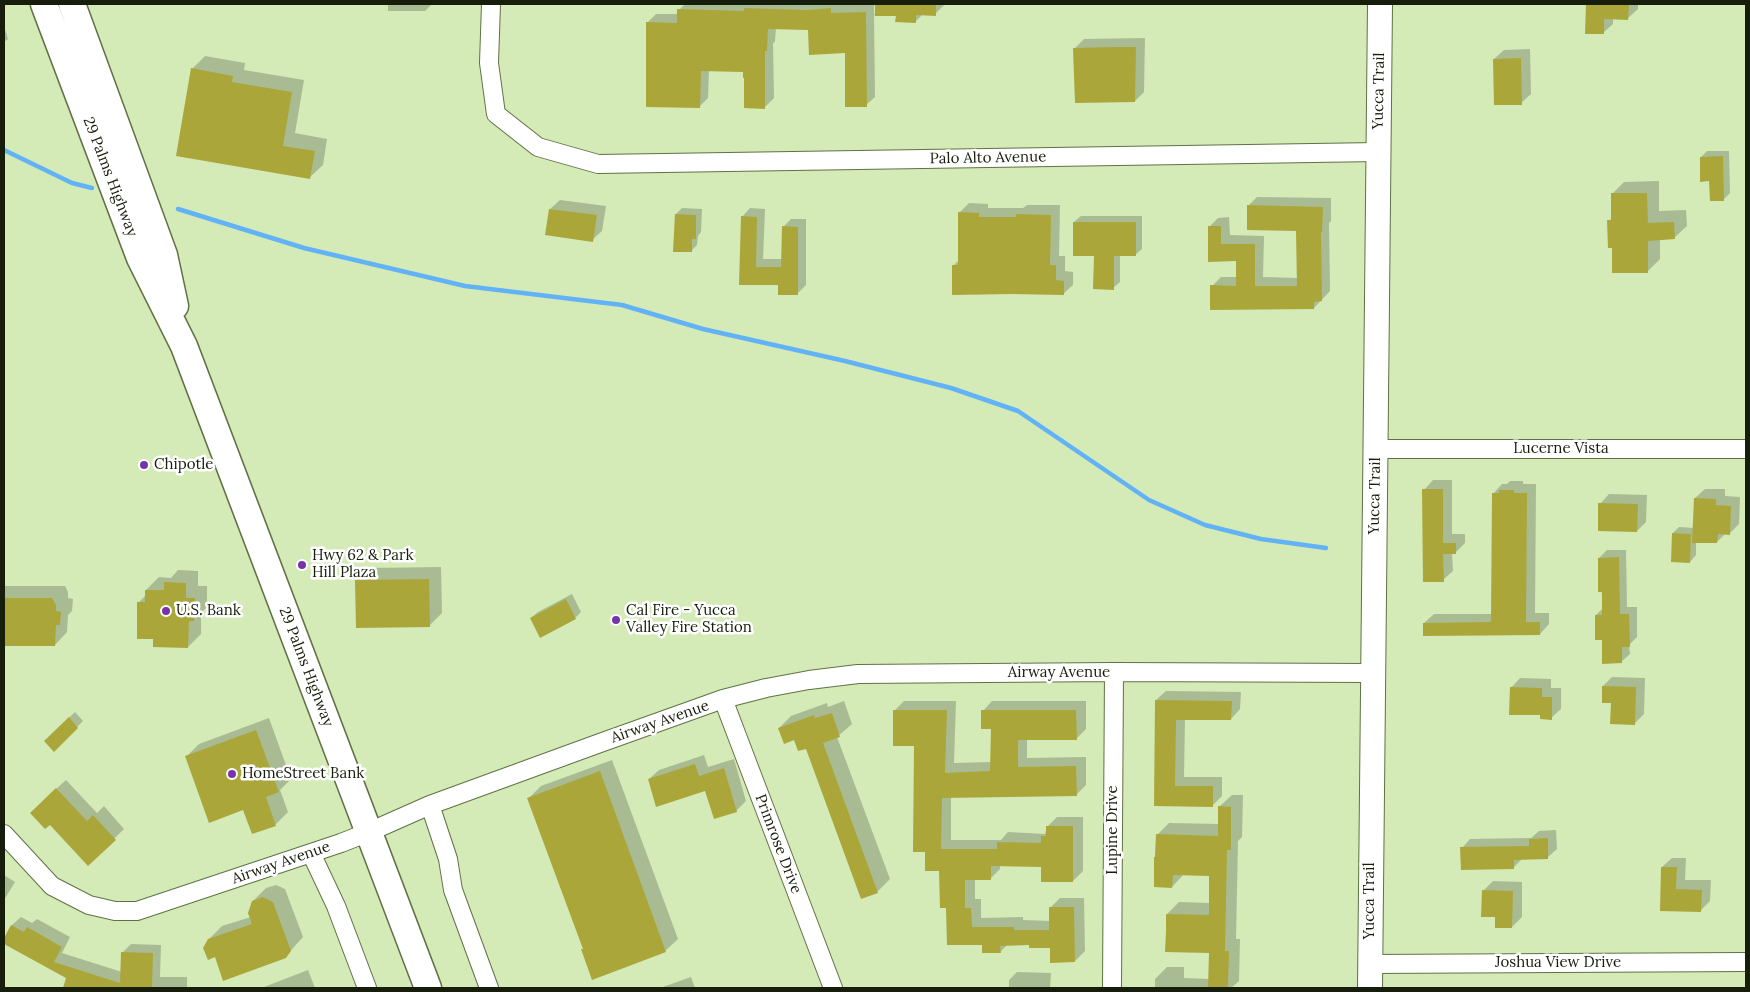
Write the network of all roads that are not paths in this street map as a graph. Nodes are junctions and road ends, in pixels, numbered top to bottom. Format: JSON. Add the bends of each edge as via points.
{"nodes":[{"id":1,"x":44,"y":4,"type":"edge"},
{"id":2,"x":72,"y":4,"type":"edge"},
{"id":3,"x":491,"y":4,"type":"edge"},
{"id":4,"x":1380,"y":4,"type":"edge"},
{"id":5,"x":1378,"y":152,"type":"junction"},
{"id":6,"x":184,"y":346,"type":"junction"},
{"id":7,"x":1375,"y":449,"type":"junction"},
{"id":8,"x":1746,"y":449,"type":"edge"},
{"id":9,"x":1114,"y":672,"type":"junction"},
{"id":10,"x":1372,"y":674,"type":"junction"},
{"id":11,"x":724,"y":699,"type":"junction"},
{"id":12,"x":430,"y":805,"type":"junction"},
{"id":13,"x":369,"y":832,"type":"junction"},
{"id":14,"x":4,"y":834,"type":"edge"},
{"id":15,"x":311,"y":853,"type":"junction"},
{"id":16,"x":1746,"y":962,"type":"edge"},
{"id":17,"x":1370,"y":964,"type":"junction"},
{"id":18,"x":368,"y":988,"type":"edge"},
{"id":19,"x":428,"y":988,"type":"edge"},
{"id":20,"x":489,"y":988,"type":"edge"},
{"id":21,"x":833,"y":988,"type":"edge"},
{"id":22,"x":1112,"y":988,"type":"edge"},
{"id":23,"x":1370,"y":988,"type":"edge"}],
"edges":[{"from":1,"to":6,"type":"main road","name":"29 Palms Highway","via":[[140,258]]},
{"from":2,"to":6,"type":"main road","name":"29 Palms Highway","via":[[164,255]]},
{"from":3,"to":5,"type":"street","name":"Palo Alto Avenue","via":[[489,63],[496,114],[538,147],[598,164]]},
{"from":4,"to":5,"type":"main road","name":"Yucca Trail"},
{"from":5,"to":7,"type":"main road","name":"Yucca Trail"},
{"from":6,"to":13,"type":"main road","name":"29 Palms Highway"},
{"from":7,"to":8,"type":"street","name":"Lucerne Vista"},
{"from":7,"to":10,"type":"main road","name":"Yucca Trail"},
{"from":9,"to":10,"type":"street","name":"Airway Avenue"},
{"from":9,"to":11,"type":"street","name":"Airway Avenue","via":[[858,674],[766,688]]},
{"from":9,"to":22,"type":"street","name":"Lupine Drive"},
{"from":10,"to":17,"type":"main road","name":"Yucca Trail"},
{"from":11,"to":12,"type":"street","name":"Airway Avenue"},
{"from":11,"to":21,"type":"street","name":"Primrose Drive"},
{"from":12,"to":13,"type":"street","name":"Airway Avenue"},
{"from":12,"to":20,"type":"street","via":[[448,859],[452,890]]},
{"from":13,"to":15,"type":"street","name":"Airway Avenue"},
{"from":13,"to":19,"type":"main road","name":"29 Palms Highway"},
{"from":14,"to":15,"type":"street","name":"Airway Avenue","via":[[52,886],[89,905],[115,911],[137,911]]},
{"from":15,"to":18,"type":"street"},
{"from":16,"to":17,"type":"street","name":"Joshua View Drive"},
{"from":17,"to":23,"type":"main road","name":"Yucca Trail"}]}
